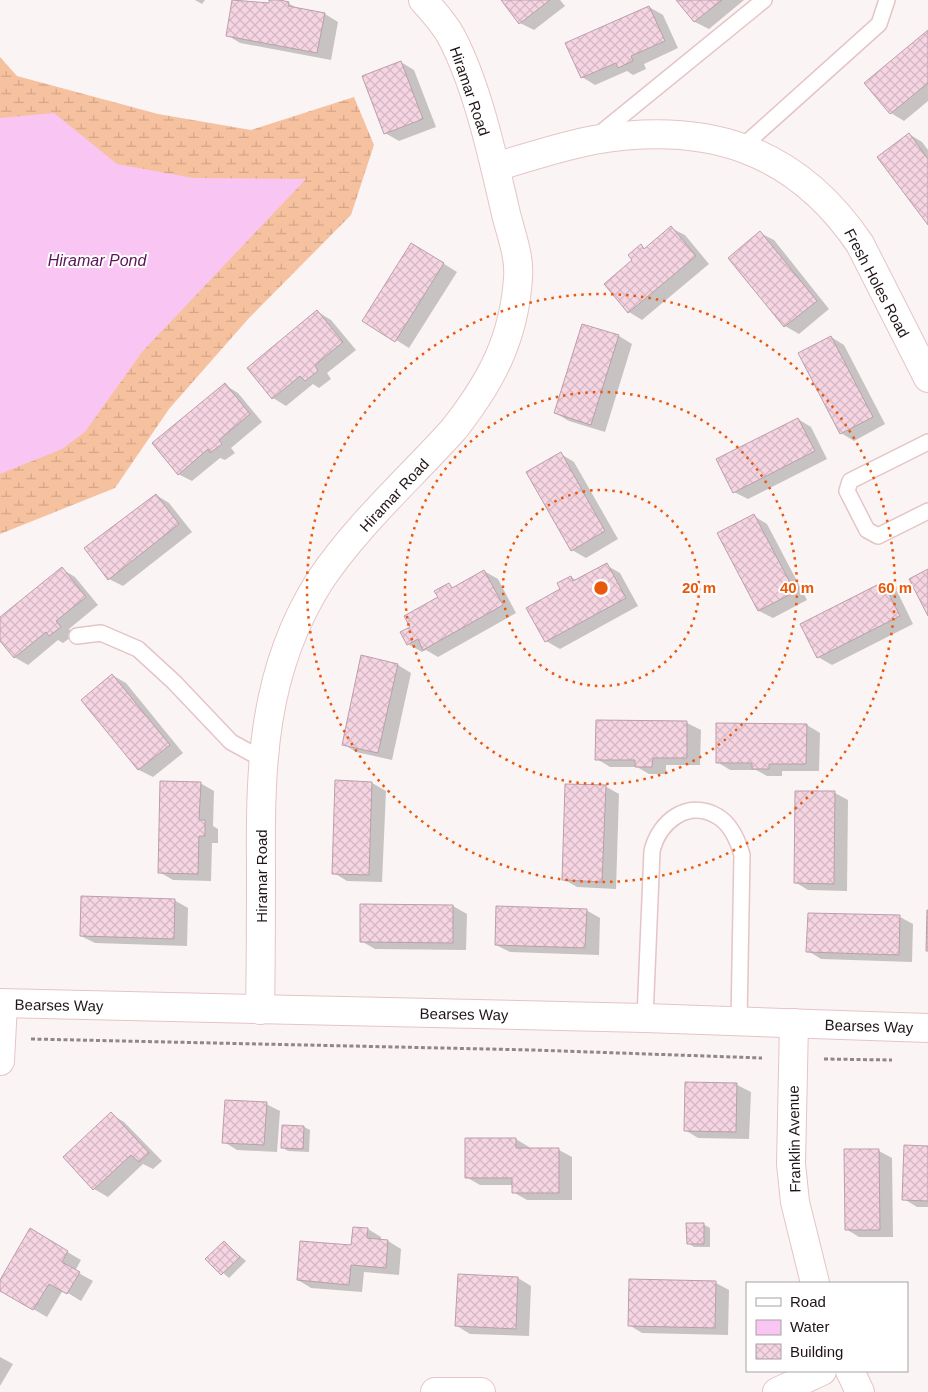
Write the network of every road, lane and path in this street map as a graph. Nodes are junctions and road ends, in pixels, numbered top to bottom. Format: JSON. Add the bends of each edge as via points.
{"nodes":[{"id":1,"x":423,"y":0,"type":"edge"},
{"id":2,"x":764,"y":0,"type":"edge"},
{"id":3,"x":887,"y":0,"type":"edge"},
{"id":4,"x":592,"y":140,"type":"junction"},
{"id":5,"x":742,"y":147,"type":"junction"},
{"id":6,"x":495,"y":167,"type":"junction"},
{"id":7,"x":928,"y":378,"type":"edge"},
{"id":8,"x":928,"y":442,"type":"edge"},
{"id":9,"x":928,"y":511,"type":"edge"},
{"id":10,"x":77,"y":636,"type":"dead end"},
{"id":11,"x":262,"y":759,"type":"junction"},
{"id":12,"x":2,"y":1004,"type":"edge"},
{"id":13,"x":260,"y":1010,"type":"junction"},
{"id":14,"x":646,"y":1018,"type":"junction"},
{"id":15,"x":739,"y":1021,"type":"junction"},
{"id":16,"x":794,"y":1023,"type":"junction"},
{"id":17,"x":928,"y":1028,"type":"edge"},
{"id":18,"x":58,"y":1039,"type":"dead end"},
{"id":19,"x":760,"y":1058,"type":"dead end"},
{"id":20,"x":824,"y":1059,"type":"dead end"},
{"id":21,"x":0,"y":1060,"type":"edge"},
{"id":22,"x":900,"y":1060,"type":"dead end"},
{"id":23,"x":815,"y":1282,"type":"edge"},
{"id":24,"x":820,"y":1372,"type":"edge"},
{"id":25,"x":850,"y":1372,"type":"edge"},
{"id":26,"x":435,"y":1392,"type":"edge"},
{"id":27,"x":481,"y":1392,"type":"edge"},
{"id":28,"x":776,"y":1392,"type":"edge"},
{"id":29,"x":860,"y":1392,"type":"edge"}],
"edges":[{"from":1,"to":6,"type":"street","name":"Hiramar Road","via":[[451,37],[469,78]]},
{"from":2,"to":4,"type":"lane","name":"Fresh Holes Road"},
{"from":3,"to":5,"type":"lane","via":[[879,24]]},
{"from":4,"to":5,"type":"street","name":"Fresh Holes Road","via":[[644,134],[668,135]]},
{"from":4,"to":6,"type":"street","name":"Fresh Holes Road"},
{"from":5,"to":7,"type":"street","name":"Fresh Holes Road","via":[[800,178],[847,225],[860,244]]},
{"from":6,"to":11,"type":"street","name":"Hiramar Road","via":[[518,275],[512,317],[498,364],[454,430],[357,534],[320,581],[298,621],[278,670]]},
{"from":8,"to":9,"type":"lane","via":[[850,481],[847,491],[867,530],[878,536]]},
{"from":10,"to":11,"type":"lane","via":[[101,633],[138,649],[231,742]]},
{"from":11,"to":13,"type":"street","name":"Hiramar Road"},
{"from":12,"to":13,"type":"street","name":"Bearses Way"},
{"from":12,"to":21,"type":"street"},
{"from":13,"to":14,"type":"street","name":"Bearses Way"},
{"from":14,"to":15,"type":"street","name":"Bearses Way"},
{"from":14,"to":15,"type":"lane","via":[[652,851],[656,836],[665,824],[689,811],[718,817],[738,841],[742,855]]},
{"from":15,"to":16,"type":"street","name":"Bearses Way"},
{"from":16,"to":17,"type":"street","name":"Bearses Way"},
{"from":16,"to":23,"type":"street","name":"Franklin Avenue","via":[[791,1164],[795,1202]]},
{"from":18,"to":19,"type":"path"},
{"from":20,"to":22,"type":"path"},
{"from":24,"to":28,"type":"street"},
{"from":25,"to":29,"type":"street"},
{"from":26,"to":27,"type":"street"}]}
